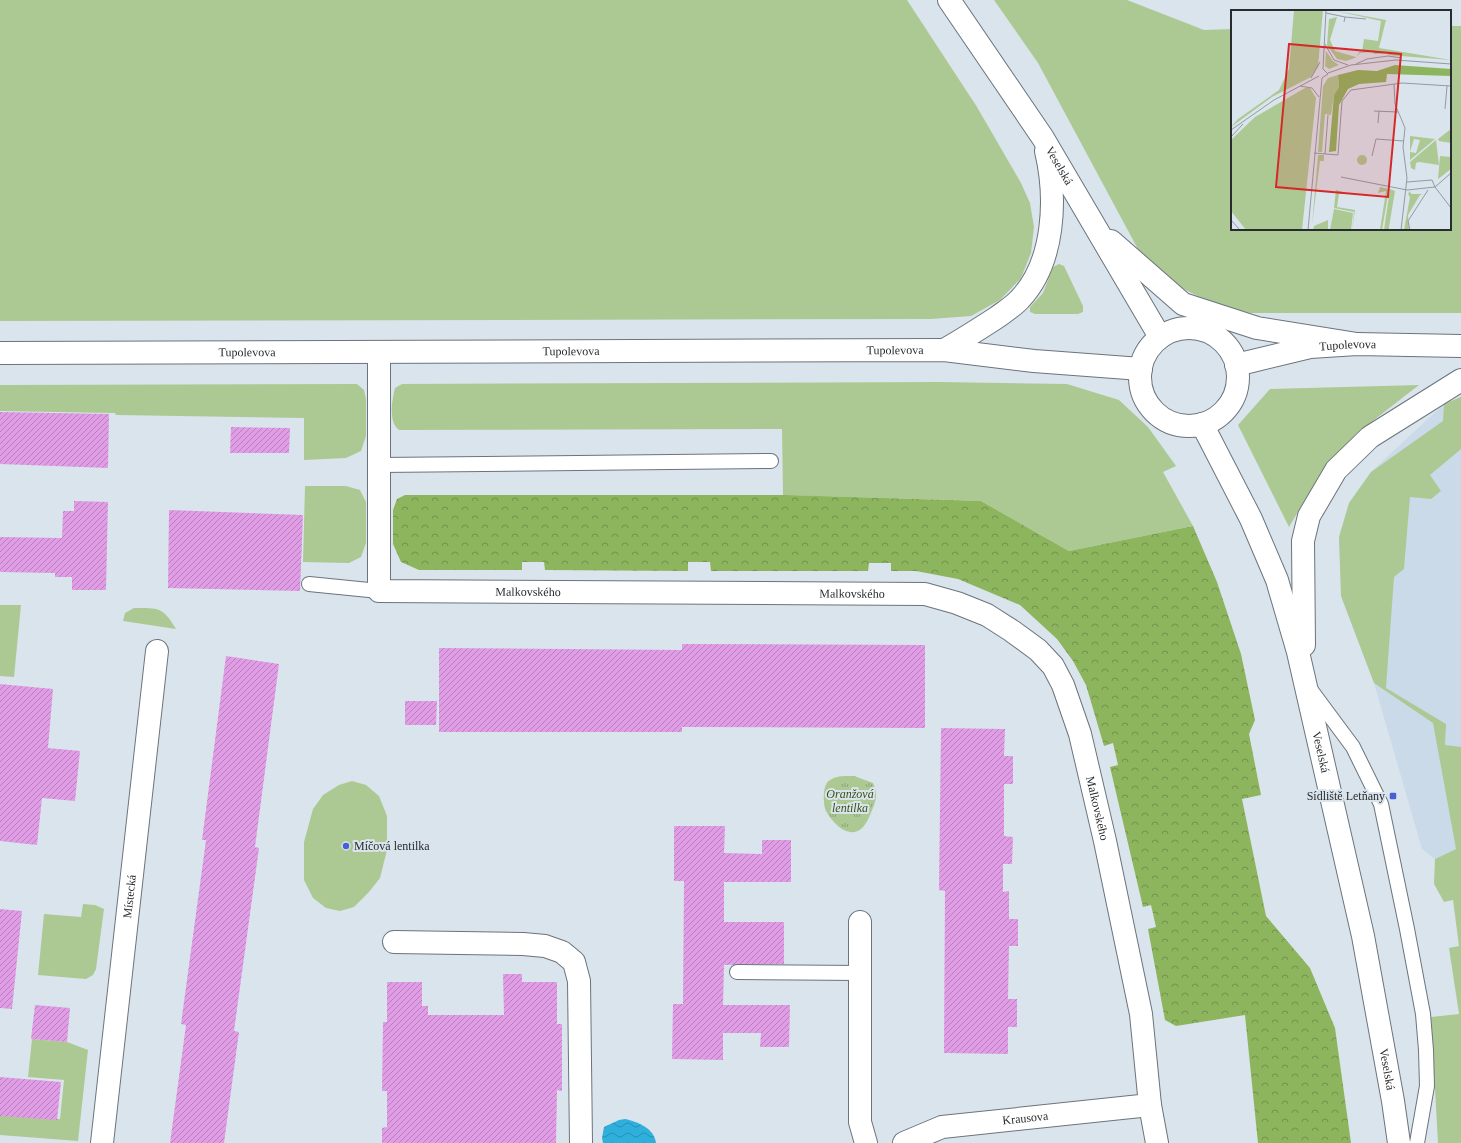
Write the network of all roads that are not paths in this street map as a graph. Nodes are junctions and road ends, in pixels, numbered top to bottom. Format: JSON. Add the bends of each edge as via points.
{"nodes":[{"id":1,"x":949,"y":0,"type":"edge"},
{"id":2,"x":1043,"y":138,"type":"junction"},
{"id":3,"x":1096,"y":227,"type":"junction"},
{"id":4,"x":1160,"y":337,"type":"junction"},
{"id":5,"x":1357,"y":344,"type":"junction"},
{"id":6,"x":1461,"y":346,"type":"edge"},
{"id":7,"x":944,"y":350,"type":"junction"},
{"id":8,"x":379,"y":352,"type":"junction"},
{"id":9,"x":0,"y":353,"type":"edge"},
{"id":10,"x":1236,"y":365,"type":"junction"},
{"id":11,"x":1141,"y":369,"type":"junction"},
{"id":12,"x":1461,"y":380,"type":"edge"},
{"id":13,"x":1202,"y":424,"type":"junction"},
{"id":14,"x":772,"y":461,"type":"dead end"},
{"id":15,"x":379,"y":465,"type":"junction"},
{"id":16,"x":309,"y":584,"type":"dead end"},
{"id":17,"x":379,"y":592,"type":"junction"},
{"id":18,"x":157,"y":651,"type":"dead end"},
{"id":19,"x":1304,"y":682,"type":"junction"},
{"id":20,"x":860,"y":922,"type":"dead end"},
{"id":21,"x":394,"y":942,"type":"dead end"},
{"id":22,"x":737,"y":972,"type":"dead end"},
{"id":23,"x":860,"y":974,"type":"junction"},
{"id":24,"x":1150,"y":1105,"type":"junction"},
{"id":25,"x":102,"y":1143,"type":"edge"},
{"id":26,"x":581,"y":1143,"type":"edge"},
{"id":27,"x":866,"y":1143,"type":"edge"},
{"id":28,"x":904,"y":1143,"type":"edge"},
{"id":29,"x":1156,"y":1143,"type":"edge"},
{"id":30,"x":1399,"y":1143,"type":"edge"},
{"id":31,"x":1417,"y":1143,"type":"edge"}],
"edges":[{"from":1,"to":2,"type":"street","name":"Veselská"},
{"from":2,"to":3,"type":"street","name":"Veselská"},
{"from":2,"to":7,"type":"street","via":[[1052,187],[1052,212],[1044,259],[1035,278],[1020,299]]},
{"from":3,"to":4,"type":"street","name":"Veselská"},
{"from":3,"to":5,"type":"street","via":[[1182,304],[1257,328]]},
{"from":4,"to":10,"type":"street","via":[[1178,329],[1206,331],[1222,341],[1234,357]]},
{"from":4,"to":11,"type":"street","via":[[1148,351]]},
{"from":5,"to":6,"type":"street","name":"Tupolevova"},
{"from":5,"to":10,"type":"street","name":"Tupolevova","via":[[1310,347]]},
{"from":7,"to":8,"type":"street","name":"Tupolevova"},
{"from":7,"to":11,"type":"street","name":"Tupolevova","via":[[1034,361]]},
{"from":8,"to":9,"type":"street","name":"Tupolevova"},
{"from":8,"to":15,"type":"street"},
{"from":10,"to":13,"type":"street","via":[[1238,384],[1231,402],[1218,416]]},
{"from":11,"to":13,"type":"street","via":[[1140,379],[1145,398],[1157,413],[1173,423],[1192,426]]},
{"from":12,"to":19,"type":"street","via":[[1370,437],[1336,470],[1309,516],[1303,541]]},
{"from":13,"to":19,"type":"street","name":"Veselská","via":[[1251,519],[1277,580]]},
{"from":14,"to":15,"type":"lane"},
{"from":15,"to":17,"type":"street"},
{"from":16,"to":17,"type":"lane"},
{"from":17,"to":24,"type":"street","name":"Malkovského","via":[[925,594],[957,602],[987,615],[1012,631],[1038,650],[1053,666],[1063,685],[1080,734],[1141,1014]]},
{"from":18,"to":25,"type":"street","name":"Místecká"},
{"from":19,"to":30,"type":"street","name":"Veselská","via":[[1363,936]]},
{"from":19,"to":31,"type":"lane","via":[[1353,747],[1381,804],[1423,1014],[1427,1086]]},
{"from":20,"to":23,"type":"street"},
{"from":21,"to":26,"type":"street","via":[[545,946],[562,952],[574,962],[579,981]]},
{"from":22,"to":23,"type":"lane"},
{"from":23,"to":27,"type":"street","via":[[860,1122]]},
{"from":24,"to":28,"type":"street","name":"Krausova","via":[[942,1127]]},
{"from":24,"to":29,"type":"street","name":"Malkovského"}]}
